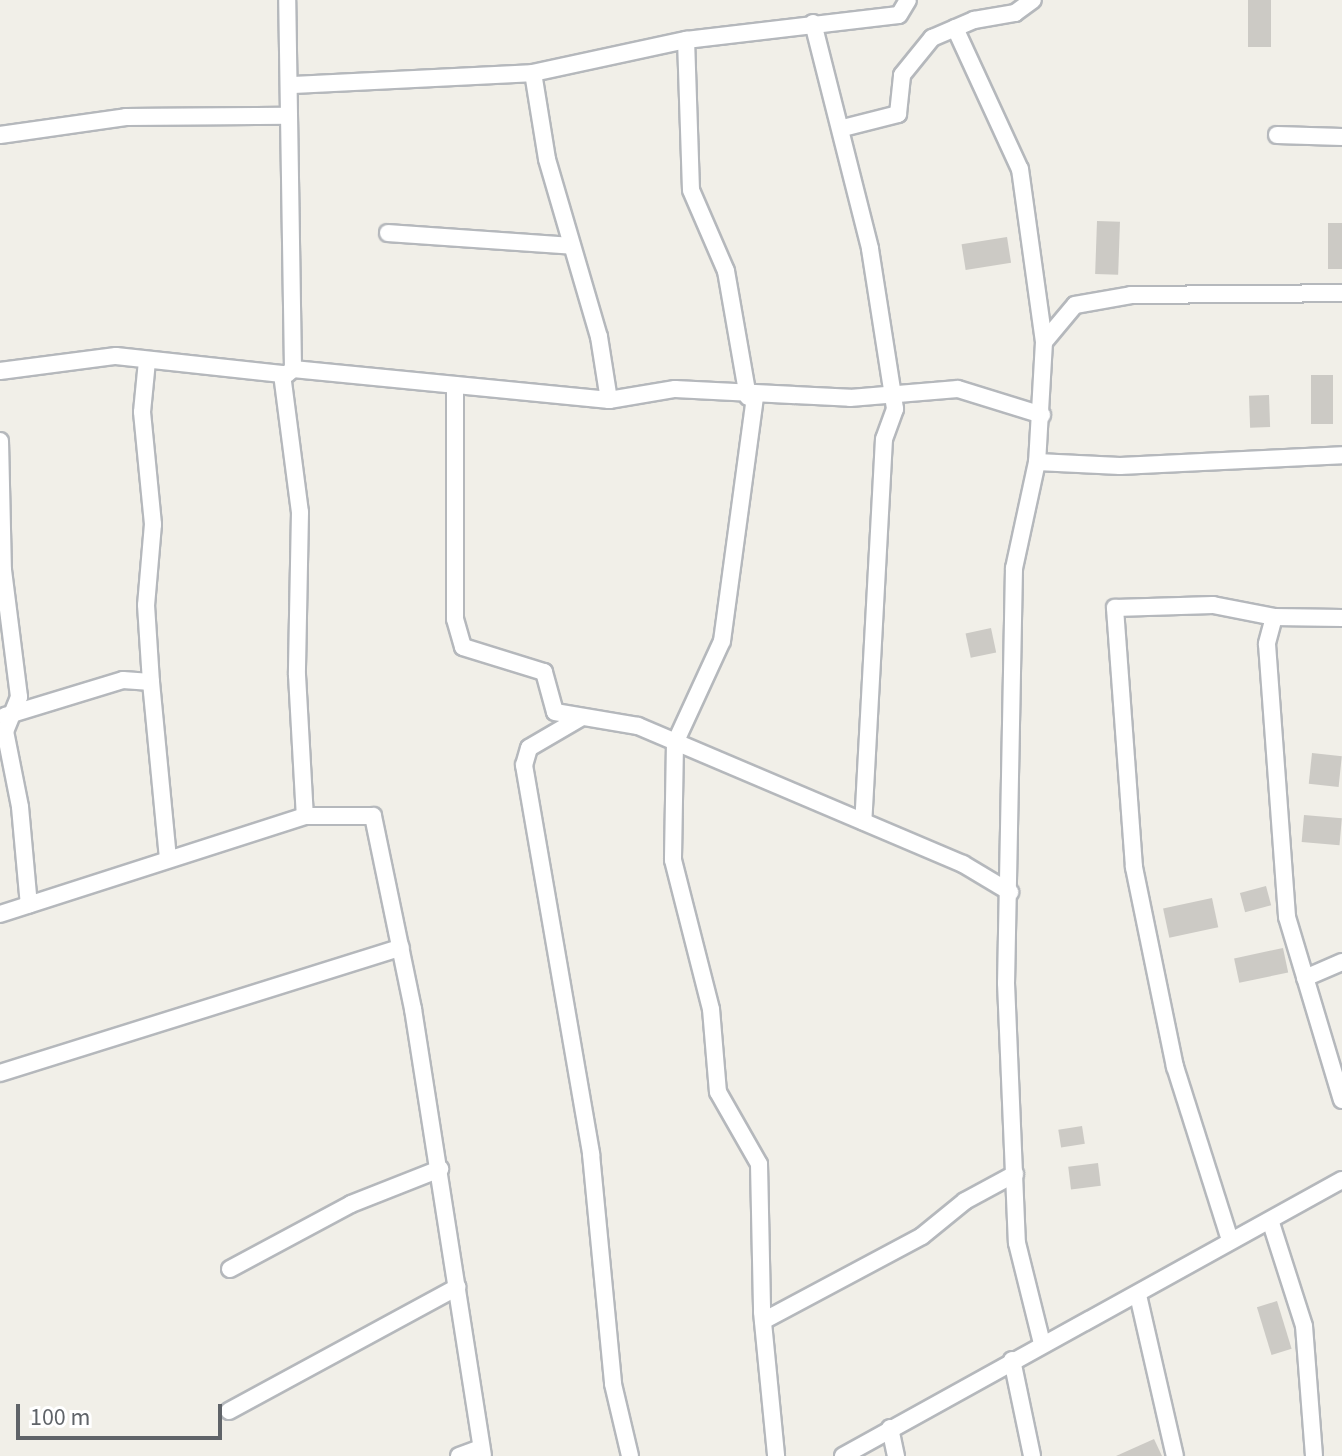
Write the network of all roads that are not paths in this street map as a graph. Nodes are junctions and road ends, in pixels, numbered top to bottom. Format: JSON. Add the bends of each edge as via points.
{"nodes":[{"id":1,"x":287,"y":0,"type":"edge"},
{"id":2,"x":908,"y":0,"type":"edge"},
{"id":3,"x":1033,"y":0,"type":"edge"},
{"id":4,"x":813,"y":23,"type":"junction"},
{"id":5,"x":955,"y":28,"type":"junction"},
{"id":6,"x":686,"y":40,"type":"junction"},
{"id":7,"x":533,"y":73,"type":"junction"},
{"id":8,"x":291,"y":85,"type":"junction"},
{"id":9,"x":289,"y":116,"type":"junction"},
{"id":10,"x":843,"y":128,"type":"junction"},
{"id":11,"x":0,"y":135,"type":"edge"},
{"id":12,"x":1277,"y":135,"type":"dead end"},
{"id":13,"x":1342,"y":137,"type":"edge"},
{"id":14,"x":388,"y":233,"type":"dead end"},
{"id":15,"x":572,"y":246,"type":"junction"},
{"id":16,"x":1342,"y":293,"type":"edge"},
{"id":17,"x":1044,"y":342,"type":"junction"},
{"id":18,"x":147,"y":361,"type":"junction"},
{"id":19,"x":0,"y":371,"type":"edge"},
{"id":20,"x":288,"y":373,"type":"junction"},
{"id":21,"x":455,"y":385,"type":"junction"},
{"id":22,"x":894,"y":394,"type":"junction"},
{"id":23,"x":752,"y":397,"type":"junction"},
{"id":24,"x":609,"y":400,"type":"junction"},
{"id":25,"x":1042,"y":415,"type":"junction"},
{"id":26,"x":0,"y":441,"type":"edge"},
{"id":27,"x":1342,"y":455,"type":"edge"},
{"id":28,"x":1037,"y":462,"type":"junction"},
{"id":29,"x":2,"y":570,"type":"edge"},
{"id":30,"x":1274,"y":617,"type":"junction"},
{"id":31,"x":1342,"y":618,"type":"edge"},
{"id":32,"x":151,"y":682,"type":"junction"},
{"id":33,"x":5,"y":716,"type":"edge"},
{"id":34,"x":582,"y":717,"type":"junction"},
{"id":35,"x":675,"y":743,"type":"junction"},
{"id":36,"x":305,"y":816,"type":"junction"},
{"id":37,"x":863,"y":821,"type":"junction"},
{"id":38,"x":168,"y":858,"type":"junction"},
{"id":39,"x":1010,"y":892,"type":"junction"},
{"id":40,"x":29,"y":905,"type":"junction"},
{"id":41,"x":0,"y":914,"type":"edge"},
{"id":42,"x":401,"y":947,"type":"junction"},
{"id":43,"x":1342,"y":962,"type":"edge"},
{"id":44,"x":1305,"y":978,"type":"junction"},
{"id":45,"x":0,"y":1073,"type":"edge"},
{"id":46,"x":1342,"y":1100,"type":"edge"},
{"id":47,"x":440,"y":1169,"type":"junction"},
{"id":48,"x":1015,"y":1174,"type":"junction"},
{"id":49,"x":1342,"y":1180,"type":"edge"},
{"id":50,"x":1271,"y":1223,"type":"junction"},
{"id":51,"x":1230,"y":1240,"type":"junction"},
{"id":52,"x":230,"y":1269,"type":"dead end"},
{"id":53,"x":457,"y":1287,"type":"junction"},
{"id":54,"x":1138,"y":1295,"type":"junction"},
{"id":55,"x":763,"y":1321,"type":"junction"},
{"id":56,"x":1042,"y":1343,"type":"junction"},
{"id":57,"x":1012,"y":1360,"type":"junction"},
{"id":58,"x":229,"y":1411,"type":"dead end"},
{"id":59,"x":890,"y":1428,"type":"junction"},
{"id":60,"x":482,"y":1452,"type":"edge"},
{"id":61,"x":459,"y":1456,"type":"edge"},
{"id":62,"x":630,"y":1456,"type":"edge"},
{"id":63,"x":776,"y":1456,"type":"edge"},
{"id":64,"x":843,"y":1456,"type":"edge"},
{"id":65,"x":896,"y":1456,"type":"edge"},
{"id":66,"x":1032,"y":1456,"type":"edge"},
{"id":67,"x":1175,"y":1456,"type":"edge"},
{"id":68,"x":1314,"y":1456,"type":"edge"}],
"edges":[{"from":1,"to":8,"type":"street"},
{"from":2,"to":4,"type":"street","via":[[899,15]]},
{"from":3,"to":5,"type":"street","via":[[1015,13]]},
{"from":4,"to":6,"type":"street"},
{"from":4,"to":10,"type":"street"},
{"from":5,"to":10,"type":"street","via":[[915,52],[902,75],[898,114]]},
{"from":5,"to":17,"type":"street","via":[[1020,169]]},
{"from":6,"to":7,"type":"street"},
{"from":6,"to":23,"type":"street","via":[[691,190],[726,271]]},
{"from":7,"to":8,"type":"street"},
{"from":7,"to":15,"type":"street","via":[[547,159]]},
{"from":8,"to":9,"type":"street"},
{"from":9,"to":11,"type":"street","via":[[126,117]]},
{"from":9,"to":20,"type":"street"},
{"from":10,"to":22,"type":"street"},
{"from":12,"to":13,"type":"street"},
{"from":14,"to":15,"type":"street"},
{"from":15,"to":24,"type":"street","via":[[599,337]]},
{"from":16,"to":17,"type":"street","via":[[1131,295],[1075,305]]},
{"from":17,"to":25,"type":"street"},
{"from":18,"to":19,"type":"street","via":[[116,356]]},
{"from":18,"to":20,"type":"street"},
{"from":18,"to":32,"type":"street","via":[[142,412],[153,524],[146,605]]},
{"from":20,"to":21,"type":"street"},
{"from":20,"to":36,"type":"street","via":[[300,512],[296,616]]},
{"from":21,"to":24,"type":"street"},
{"from":21,"to":34,"type":"street","via":[[460,643],[467,650],[536,667],[548,678],[555,712]]},
{"from":22,"to":23,"type":"street"},
{"from":22,"to":25,"type":"street","via":[[958,389]]},
{"from":22,"to":37,"type":"street","via":[[884,439]]},
{"from":23,"to":24,"type":"street","via":[[675,389]]},
{"from":23,"to":35,"type":"street","via":[[722,641]]},
{"from":25,"to":28,"type":"street"},
{"from":26,"to":29,"type":"street"},
{"from":27,"to":28,"type":"street","via":[[1282,453],[1120,466]]},
{"from":28,"to":39,"type":"street","via":[[1014,568]]},
{"from":29,"to":33,"type":"street","via":[[19,697]]},
{"from":30,"to":31,"type":"street"},
{"from":30,"to":44,"type":"street","via":[[1267,644],[1287,917]]},
{"from":30,"to":51,"type":"street","via":[[1213,605],[1115,608],[1134,867],[1175,1067]]},
{"from":32,"to":33,"type":"street","via":[[123,680]]},
{"from":32,"to":38,"type":"street"},
{"from":33,"to":40,"type":"street"},
{"from":34,"to":35,"type":"street","via":[[638,726]]},
{"from":34,"to":62,"type":"street","via":[[529,748],[524,765],[591,1154],[613,1384]]},
{"from":35,"to":37,"type":"street"},
{"from":35,"to":55,"type":"street","via":[[673,860],[711,1009],[718,1092],[759,1164]]},
{"from":36,"to":38,"type":"street"},
{"from":36,"to":42,"type":"street","via":[[373,816]]},
{"from":37,"to":39,"type":"street","via":[[963,864]]},
{"from":38,"to":40,"type":"street"},
{"from":39,"to":48,"type":"street","via":[[1006,983]]},
{"from":40,"to":41,"type":"street"},
{"from":42,"to":45,"type":"street"},
{"from":42,"to":47,"type":"street"},
{"from":43,"to":44,"type":"street"},
{"from":44,"to":46,"type":"street"},
{"from":47,"to":52,"type":"street","via":[[351,1204]]},
{"from":47,"to":53,"type":"street"},
{"from":48,"to":55,"type":"street","via":[[965,1201],[922,1236]]},
{"from":48,"to":56,"type":"street","via":[[1017,1243]]},
{"from":49,"to":50,"type":"street"},
{"from":50,"to":51,"type":"street"},
{"from":50,"to":68,"type":"street","via":[[1304,1326]]},
{"from":51,"to":54,"type":"street"},
{"from":53,"to":58,"type":"street"},
{"from":53,"to":60,"type":"street"},
{"from":54,"to":56,"type":"street"},
{"from":54,"to":67,"type":"street"},
{"from":55,"to":63,"type":"street"},
{"from":56,"to":57,"type":"street"},
{"from":57,"to":59,"type":"street"},
{"from":57,"to":66,"type":"street"},
{"from":59,"to":64,"type":"street"},
{"from":59,"to":65,"type":"street"},
{"from":60,"to":61,"type":"street"}]}
